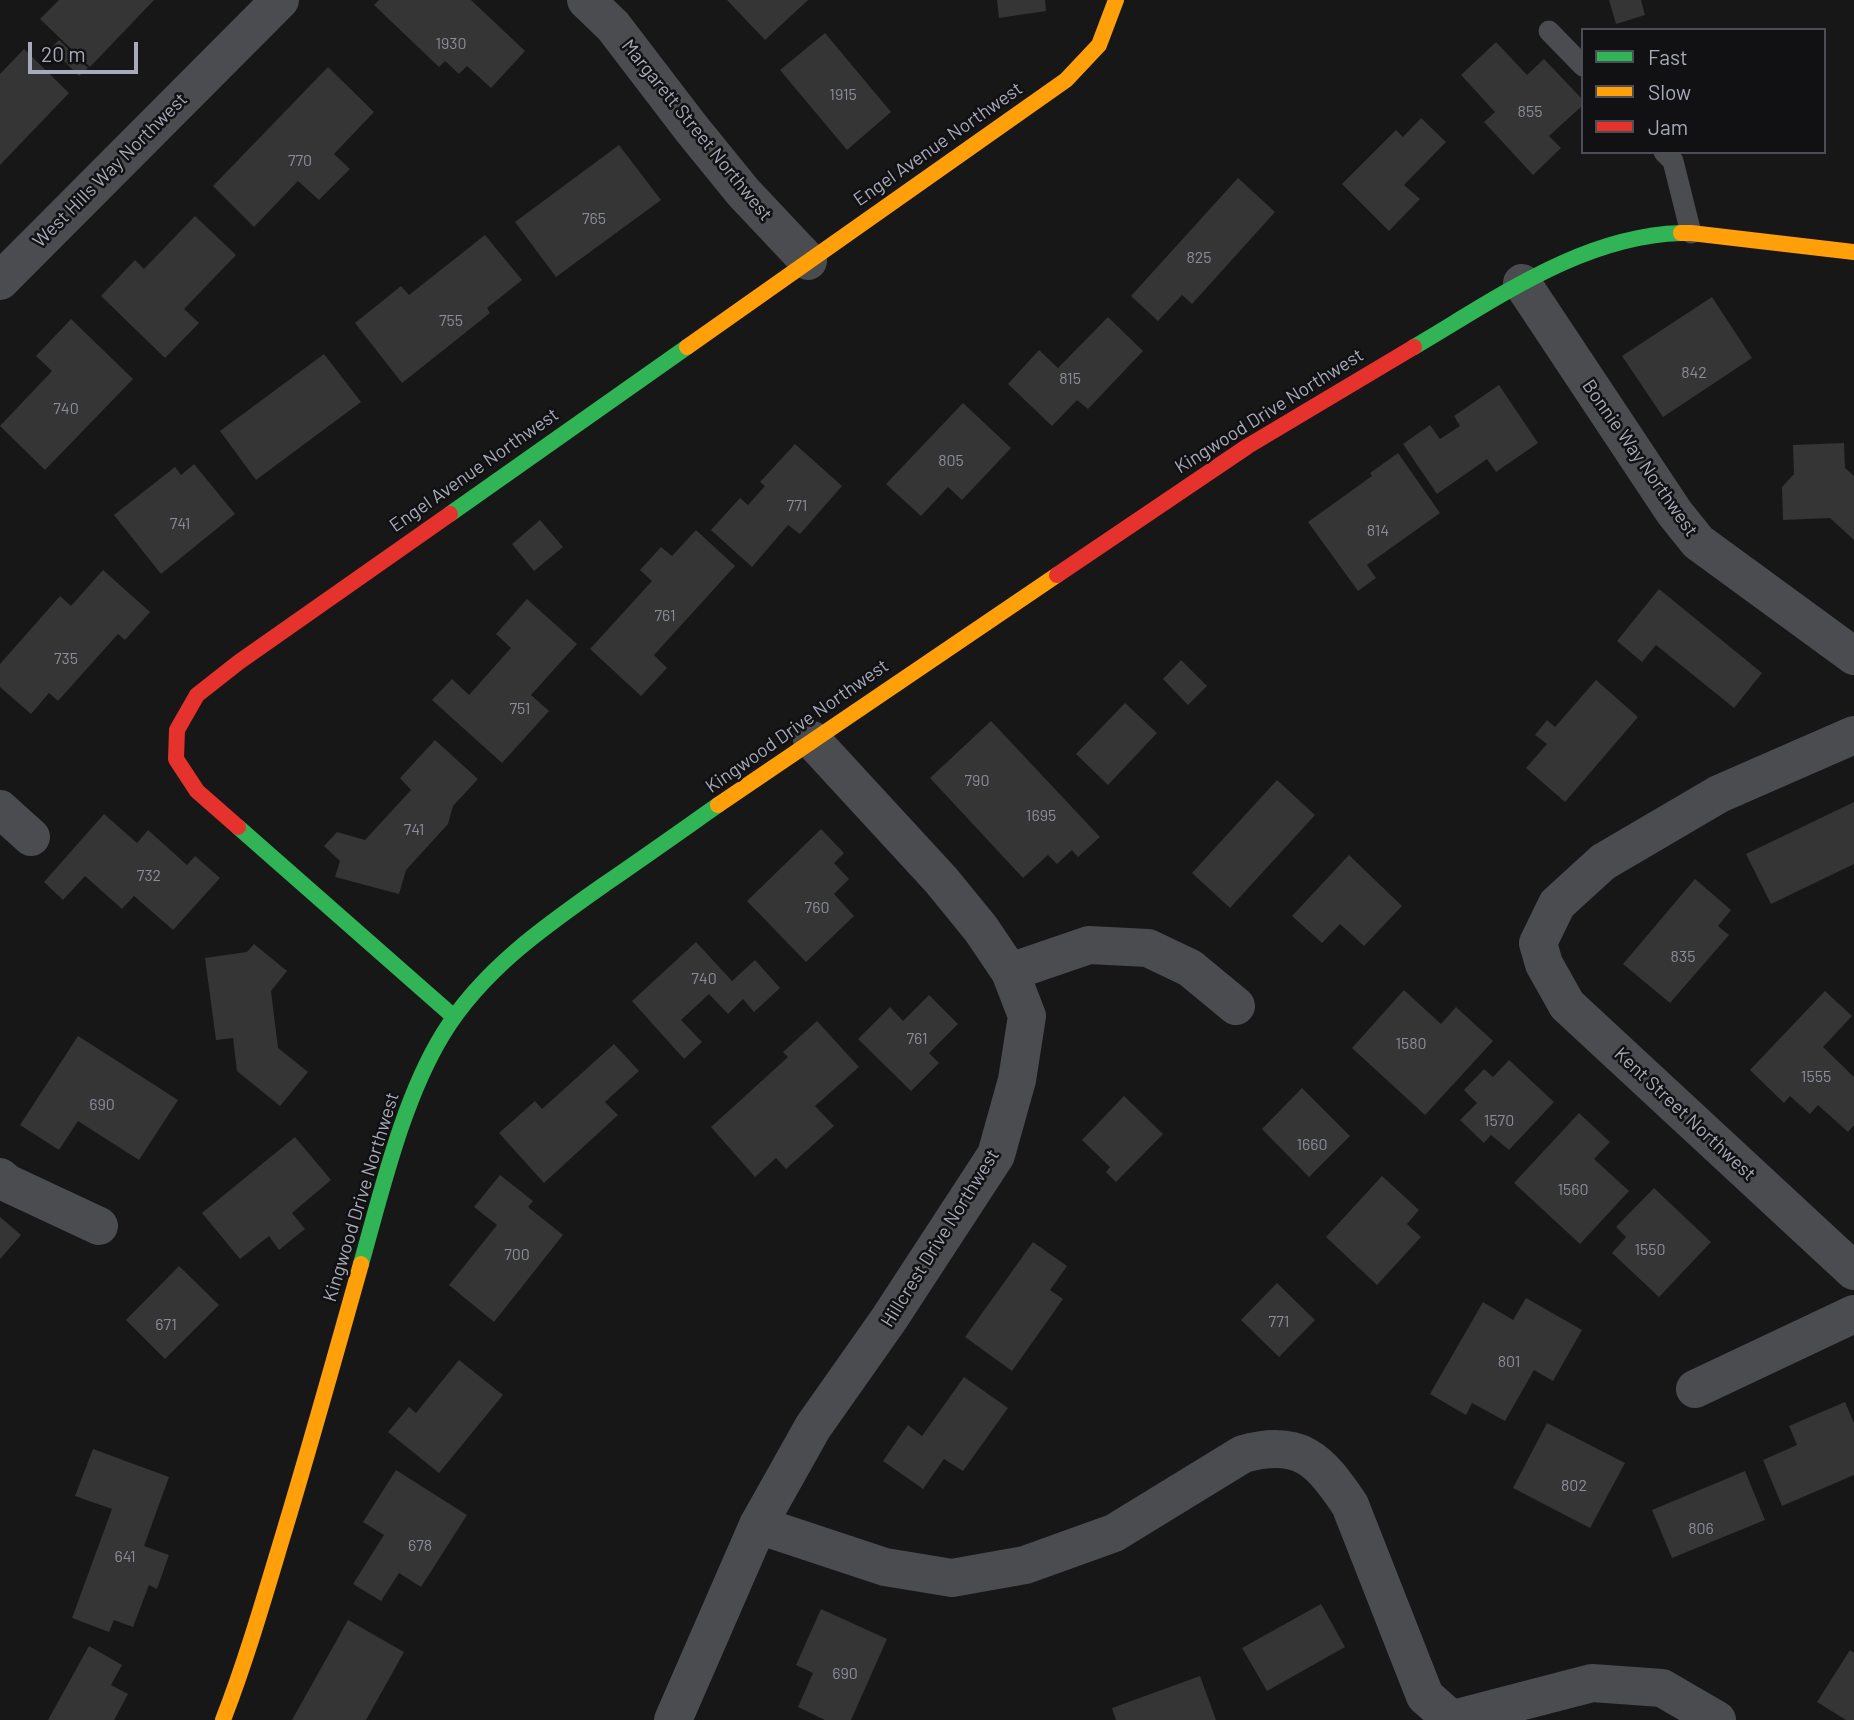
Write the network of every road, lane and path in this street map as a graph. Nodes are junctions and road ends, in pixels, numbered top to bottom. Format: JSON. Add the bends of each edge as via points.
{"nodes":[{"id":1,"x":280,"y":0,"type":"edge"},
{"id":2,"x":586,"y":0,"type":"edge"},
{"id":3,"x":1116,"y":0,"type":"edge"},
{"id":4,"x":1549,"y":31,"type":"dead end"},
{"id":5,"x":1581,"y":64,"type":"edge"},
{"id":6,"x":1666,"y":154,"type":"edge"},
{"id":7,"x":1691,"y":233,"type":"junction"},
{"id":8,"x":1854,"y":252,"type":"edge"},
{"id":9,"x":808,"y":261,"type":"junction"},
{"id":10,"x":0,"y":281,"type":"edge"},
{"id":11,"x":1521,"y":283,"type":"junction"},
{"id":12,"x":1854,"y":656,"type":"edge"},
{"id":13,"x":1854,"y":735,"type":"edge"},
{"id":14,"x":812,"y":740,"type":"junction"},
{"id":15,"x":0,"y":809,"type":"edge"},
{"id":16,"x":31,"y":837,"type":"dead end"},
{"id":17,"x":1010,"y":972,"type":"junction"},
{"id":18,"x":1236,"y":1006,"type":"dead end"},
{"id":19,"x":454,"y":1017,"type":"junction"},
{"id":20,"x":0,"y":1177,"type":"edge"},
{"id":21,"x":99,"y":1226,"type":"dead end"},
{"id":22,"x":1854,"y":1270,"type":"edge"},
{"id":23,"x":1854,"y":1314,"type":"edge"},
{"id":24,"x":1695,"y":1389,"type":"dead end"},
{"id":25,"x":758,"y":1525,"type":"junction"},
{"id":26,"x":223,"y":1720,"type":"edge"},
{"id":27,"x":673,"y":1720,"type":"edge"},
{"id":28,"x":1451,"y":1720,"type":"edge"},
{"id":29,"x":1717,"y":1720,"type":"edge"}],
"edges":[{"from":1,"to":10,"type":"street","name":"West Hills Way Northwest"},
{"from":2,"to":9,"type":"street","name":"Margarett Street Northwest","via":[[613,26],[743,192]]},
{"from":3,"to":9,"type":"street","name":"Engel Avenue Northwest","via":[[1099,45],[1066,80]]},
{"from":4,"to":5,"type":"lane"},
{"from":6,"to":7,"type":"lane","via":[[1673,161]]},
{"from":7,"to":8,"type":"street","name":"Kingwood Drive Northwest"},
{"from":7,"to":11,"type":"street","name":"Kingwood Drive Northwest","via":[[1659,234],[1595,249]]},
{"from":9,"to":19,"type":"street","name":"Engel Avenue Northwest","via":[[239,662],[197,695],[177,730],[176,759],[197,791]]},
{"from":11,"to":12,"type":"street","name":"Bonnie Way Northwest","via":[[1698,542]]},
{"from":11,"to":14,"type":"street","name":"Kingwood Drive Northwest","via":[[1248,446]]},
{"from":13,"to":22,"type":"street","name":"Kent Street Northwest","via":[[1719,793],[1603,862],[1557,904],[1538,943],[1567,1005]]},
{"from":14,"to":17,"type":"street","name":"Hillcrest Drive Northwest","via":[[941,880]]},
{"from":14,"to":19,"type":"street","name":"Kingwood Drive Northwest","via":[[542,929],[483,983]]},
{"from":15,"to":16,"type":"street"},
{"from":17,"to":18,"type":"street","via":[[1089,945],[1148,948],[1190,968]]},
{"from":17,"to":25,"type":"street","name":"Hillcrest Drive Northwest","via":[[1027,1016],[1017,1080],[996,1155],[813,1427]]},
{"from":19,"to":26,"type":"street","name":"Kingwood Drive Northwest","via":[[420,1082],[392,1158],[269,1585]]},
{"from":20,"to":21,"type":"street"},
{"from":23,"to":24,"type":"street"},
{"from":25,"to":27,"type":"street","name":"Hillcrest Drive Northwest"},
{"from":25,"to":28,"type":"street","via":[[885,1567],[952,1578],[1026,1565],[1114,1533],[1243,1454],[1263,1448],[1302,1453],[1320,1465],[1350,1505],[1425,1696]]},
{"from":28,"to":29,"type":"street","via":[[1592,1683],[1662,1688]]}]}
